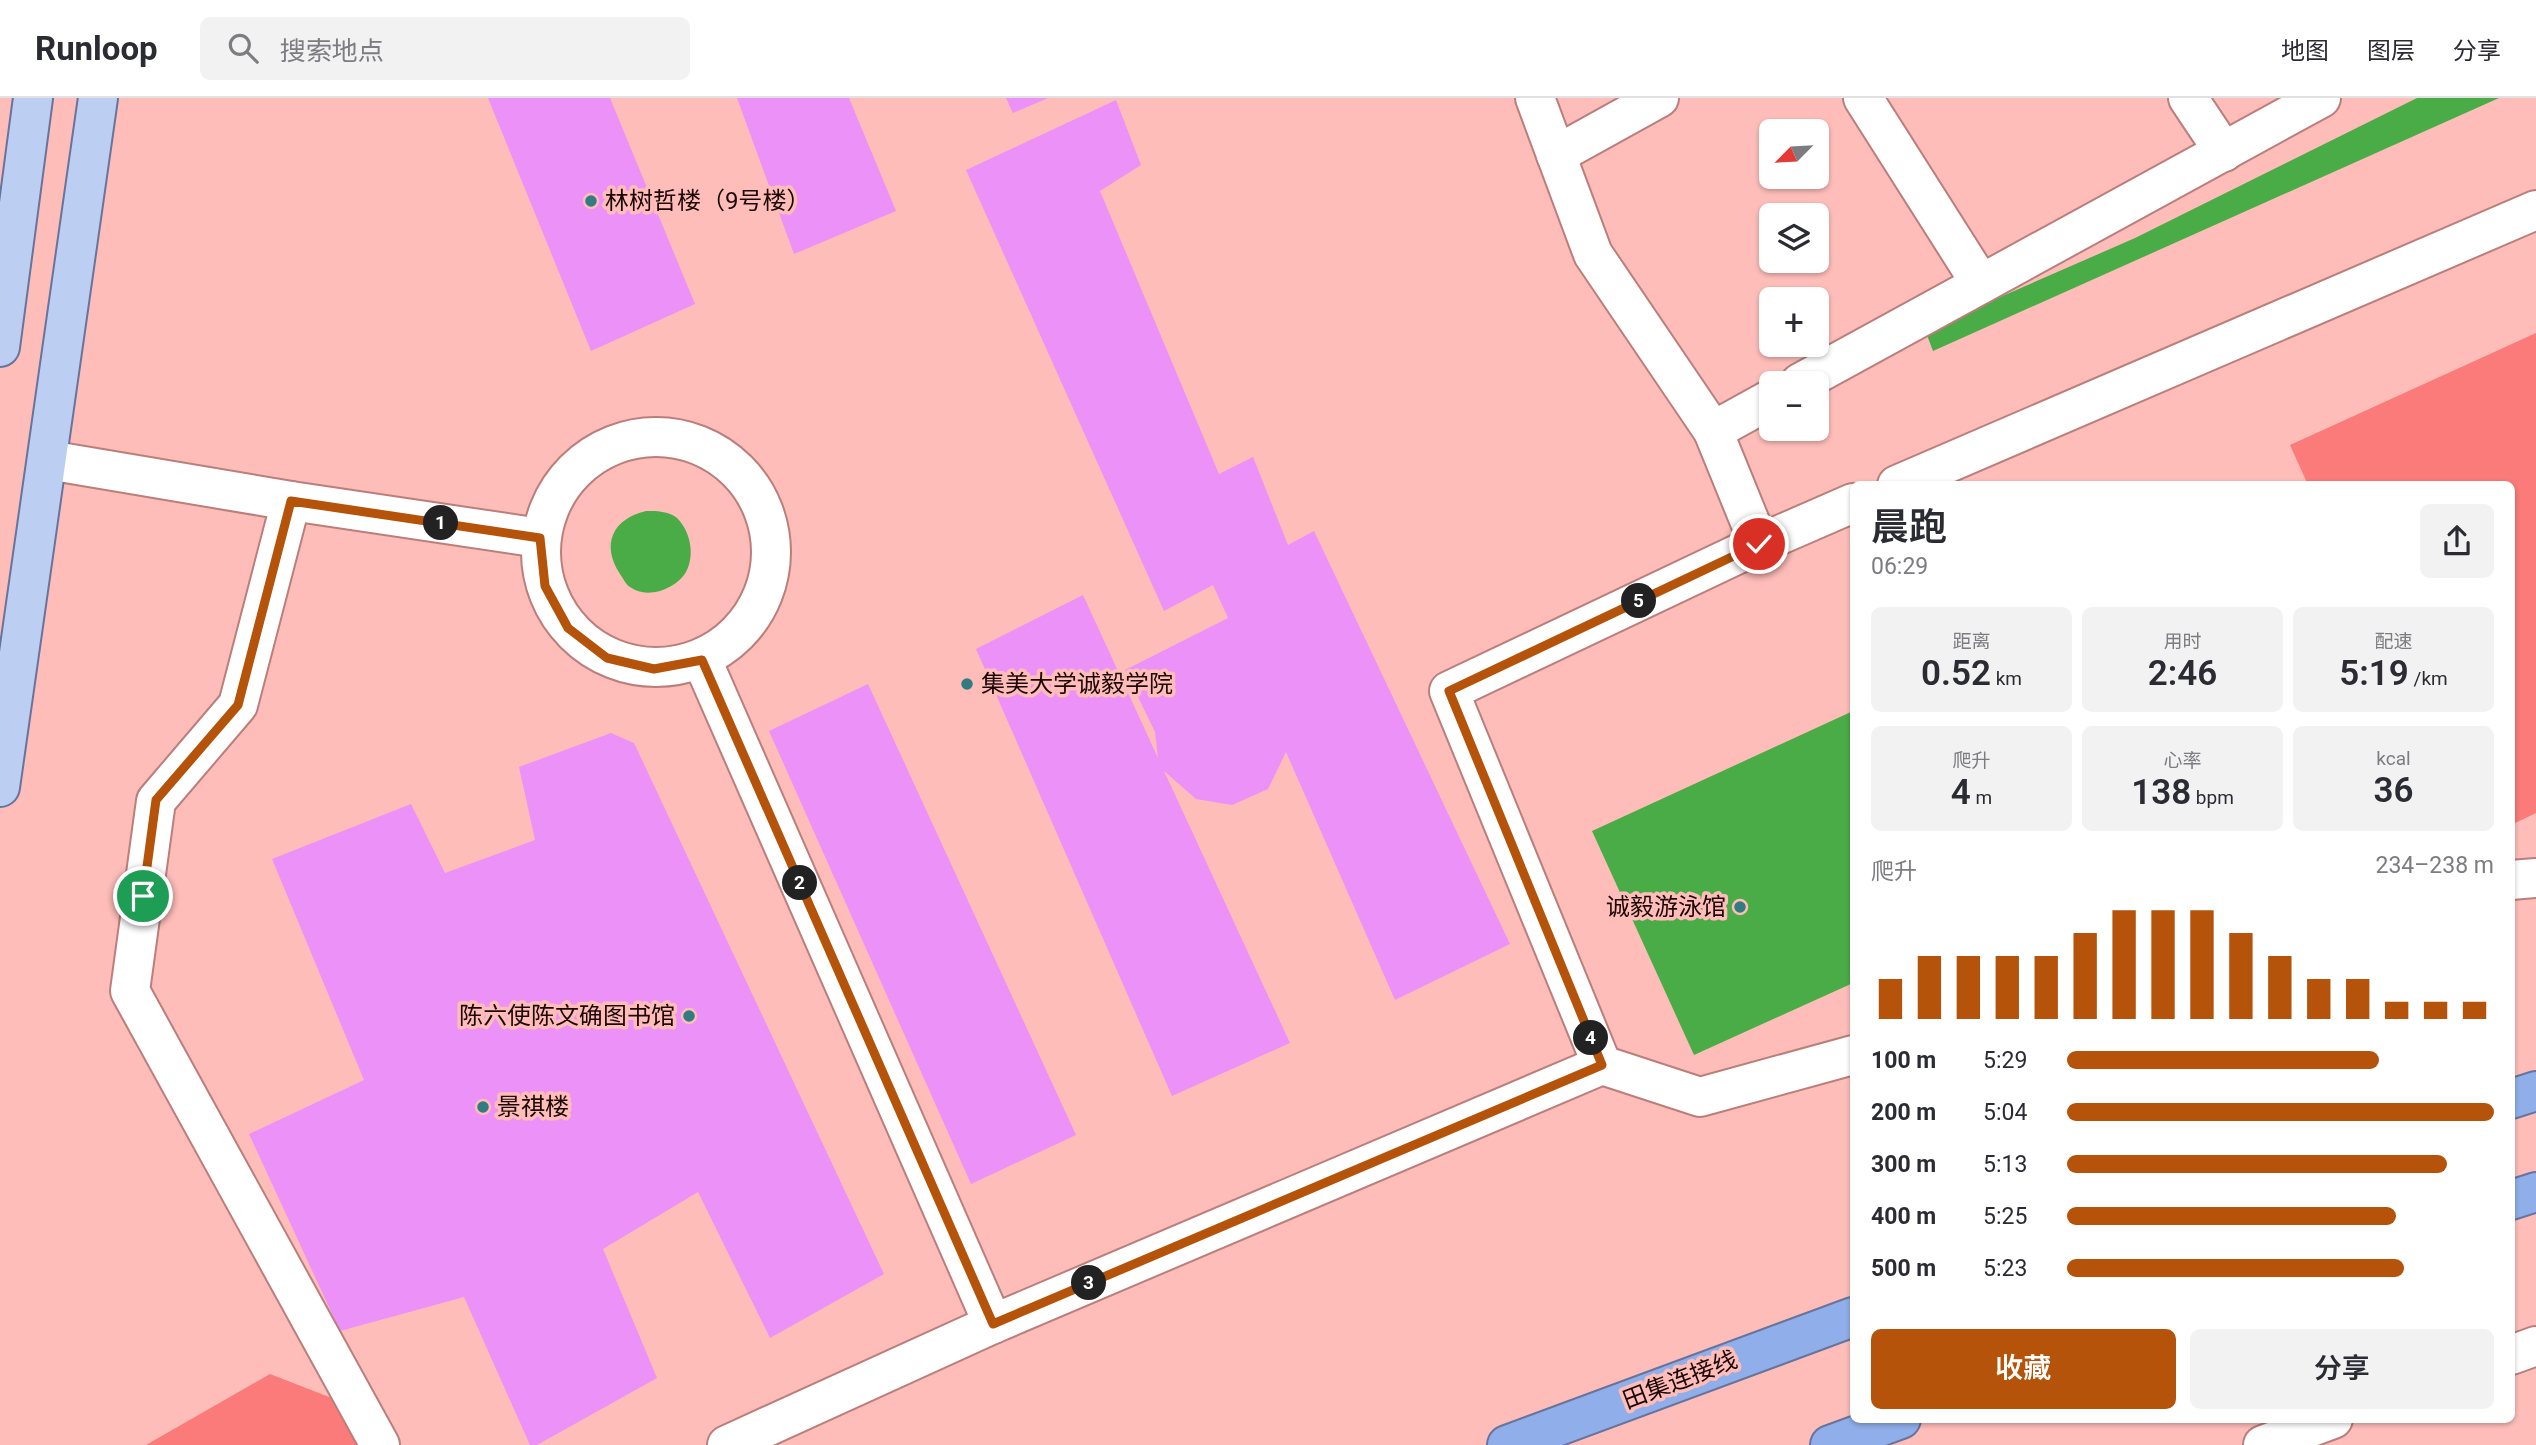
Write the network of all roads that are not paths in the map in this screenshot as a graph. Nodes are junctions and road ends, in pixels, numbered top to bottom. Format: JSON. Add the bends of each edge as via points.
{"nodes":[{"id":1,"x":33,"y":98,"type":"edge"},
{"id":2,"x":98,"y":98,"type":"edge"},
{"id":3,"x":1535,"y":98,"type":"edge"},
{"id":4,"x":1659,"y":98,"type":"edge"},
{"id":5,"x":1863,"y":98,"type":"edge"},
{"id":6,"x":2188,"y":98,"type":"edge"},
{"id":7,"x":2321,"y":98,"type":"edge"},
{"id":8,"x":2224,"y":152,"type":"junction"},
{"id":9,"x":1556,"y":155,"type":"junction"},
{"id":10,"x":2536,"y":209,"type":"edge"},
{"id":11,"x":1981,"y":284,"type":"junction"},
{"id":12,"x":0,"y":347,"type":"edge"},
{"id":13,"x":1822,"y":371,"type":"edge"},
{"id":14,"x":1759,"y":406,"type":"edge"},
{"id":15,"x":1713,"y":431,"type":"junction"},
{"id":16,"x":48,"y":460,"type":"junction"},
{"id":17,"x":1906,"y":481,"type":"edge"},
{"id":18,"x":291,"y":501,"type":"junction"},
{"id":19,"x":1850,"y":504,"type":"edge"},
{"id":20,"x":540,"y":538,"type":"junction"},
{"id":21,"x":1759,"y":544,"type":"junction"},
{"id":22,"x":702,"y":660,"type":"junction"},
{"id":23,"x":0,"y":787,"type":"edge"},
{"id":24,"x":2536,"y":878,"type":"edge"},
{"id":25,"x":2515,"y":880,"type":"edge"},
{"id":26,"x":1850,"y":1056,"type":"edge"},
{"id":27,"x":1602,"y":1065,"type":"junction"},
{"id":28,"x":2536,"y":1091,"type":"edge"},
{"id":29,"x":2515,"y":1098,"type":"edge"},
{"id":30,"x":2536,"y":1192,"type":"edge"},
{"id":31,"x":2515,"y":1199,"type":"edge"},
{"id":32,"x":1850,"y":1318,"type":"edge"},
{"id":33,"x":993,"y":1324,"type":"junction"},
{"id":34,"x":2536,"y":1346,"type":"edge"},
{"id":35,"x":2515,"y":1354,"type":"edge"},
{"id":36,"x":1890,"y":1423,"type":"edge"},
{"id":37,"x":2322,"y":1423,"type":"edge"},
{"id":38,"x":380,"y":1445,"type":"edge"},
{"id":39,"x":727,"y":1445,"type":"edge"},
{"id":40,"x":1507,"y":1445,"type":"edge"},
{"id":41,"x":1830,"y":1445,"type":"edge"},
{"id":42,"x":2263,"y":1445,"type":"edge"}],
"edges":[{"from":1,"to":12,"type":"main road"},
{"from":2,"to":16,"type":"main road"},
{"from":3,"to":9,"type":"street"},
{"from":4,"to":9,"type":"street"},
{"from":5,"to":11,"type":"street"},
{"from":6,"to":8,"type":"street"},
{"from":7,"to":8,"type":"street"},
{"from":8,"to":11,"type":"street"},
{"from":9,"to":15,"type":"street","via":[[1593,254]]},
{"from":10,"to":17,"type":"street"},
{"from":11,"to":13,"type":"street"},
{"from":14,"to":15,"type":"street"},
{"from":15,"to":21,"type":"street"},
{"from":16,"to":18,"type":"street"},
{"from":16,"to":23,"type":"main road"},
{"from":18,"to":20,"type":"street"},
{"from":18,"to":38,"type":"street","via":[[238,705],[156,800],[130,991]]},
{"from":19,"to":21,"type":"street"},
{"from":20,"to":22,"type":"street","via":[[545,586],[568,628],[607,658],[654,669]]},
{"from":20,"to":22,"type":"street","via":[[556,492],[589,456],[634,438],[682,438],[726,459],[758,495],[772,542],[766,590],[748,622]]},
{"from":21,"to":27,"type":"street","via":[[1449,691]]},
{"from":22,"to":33,"type":"street"},
{"from":24,"to":25,"type":"street"},
{"from":26,"to":27,"type":"street","via":[[1700,1097]]},
{"from":27,"to":33,"type":"street"},
{"from":28,"to":29,"type":"highway"},
{"from":30,"to":31,"type":"highway"},
{"from":32,"to":40,"type":"highway","name":"田集连接线"},
{"from":33,"to":39,"type":"street"},
{"from":34,"to":35,"type":"street"},
{"from":36,"to":41,"type":"highway"},
{"from":37,"to":42,"type":"street"}]}
